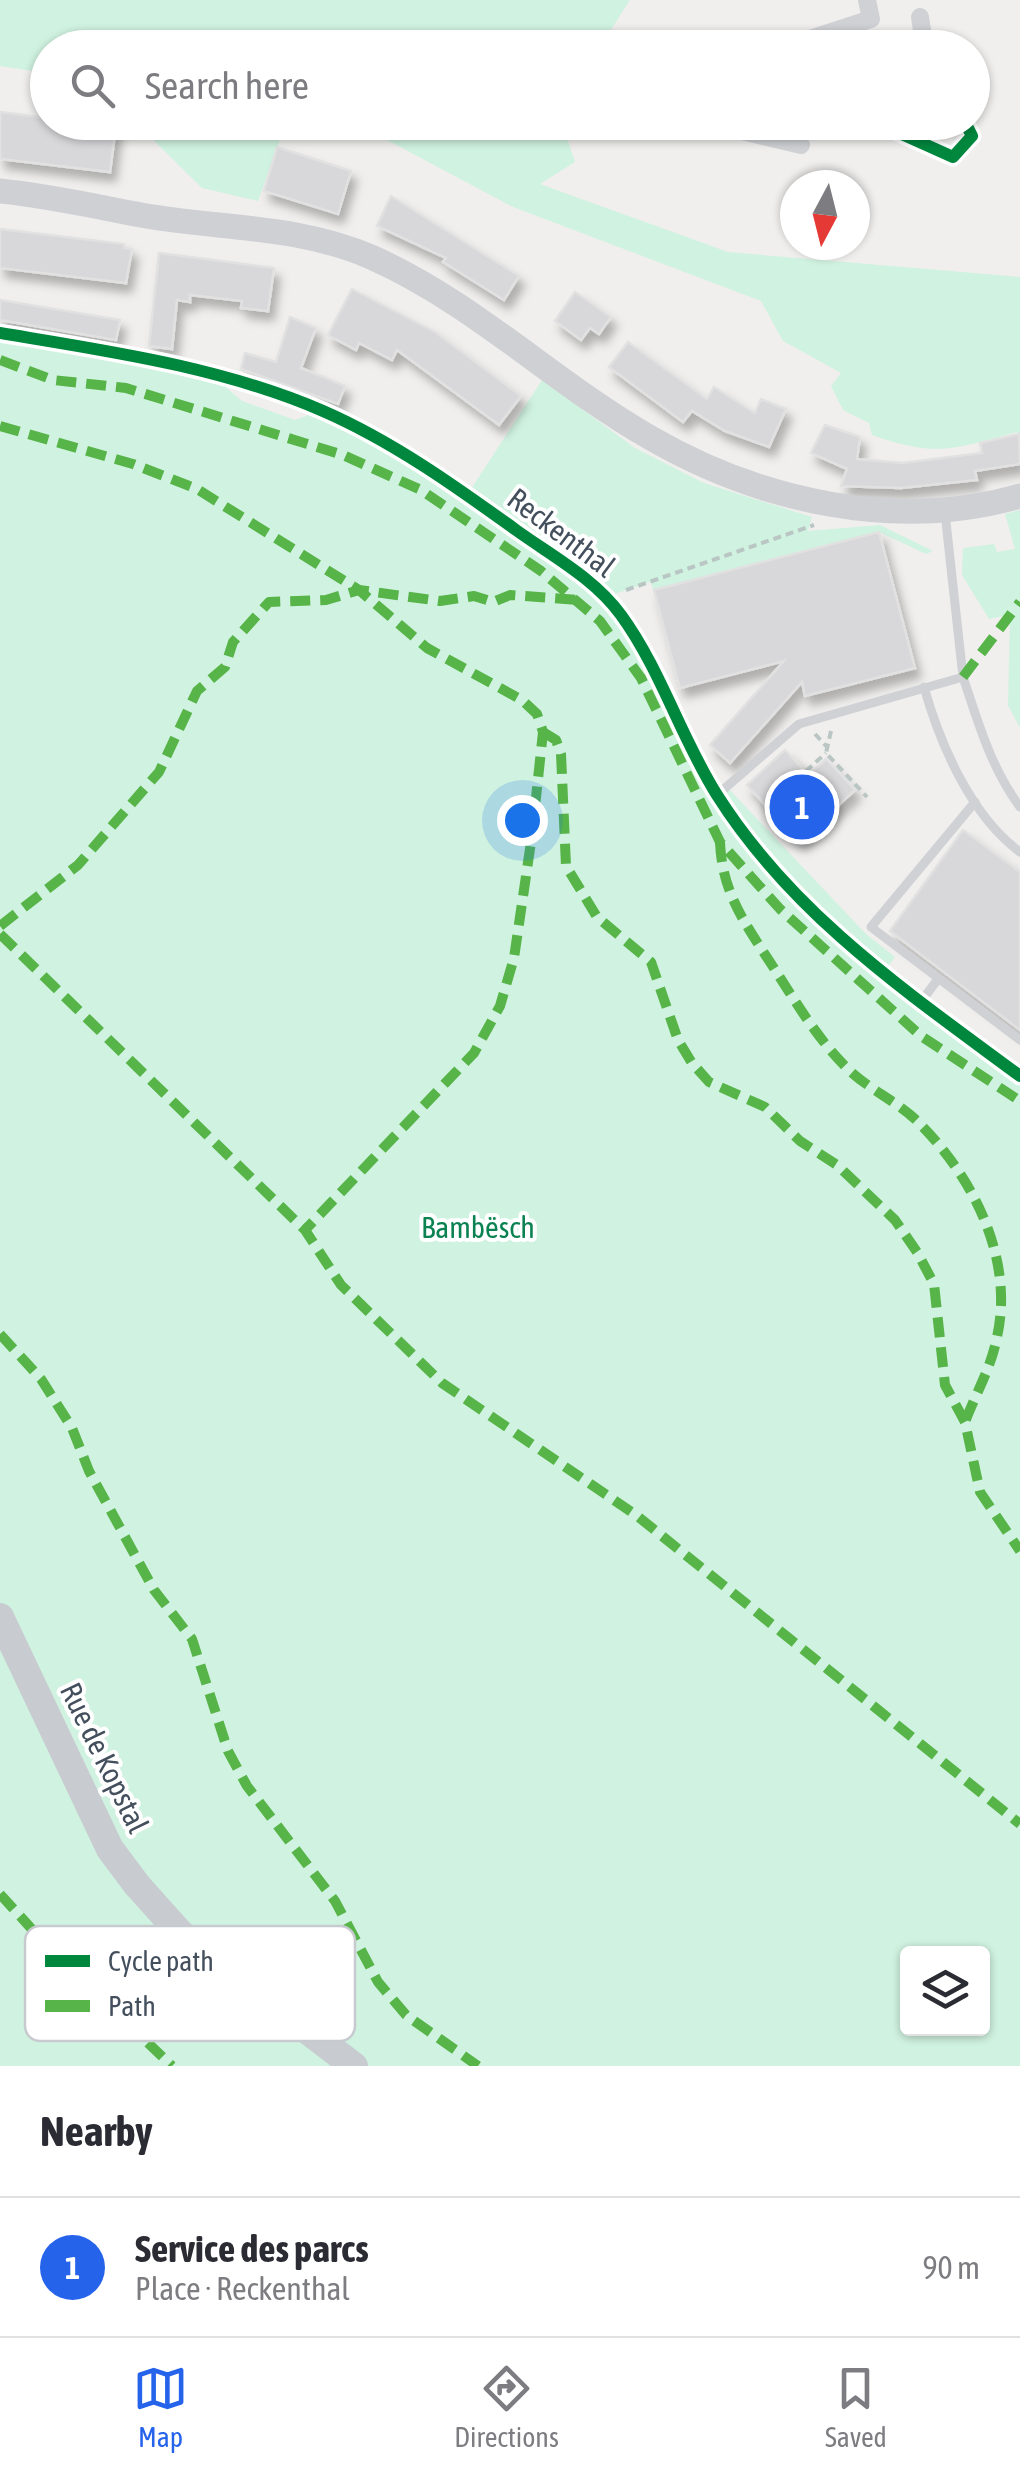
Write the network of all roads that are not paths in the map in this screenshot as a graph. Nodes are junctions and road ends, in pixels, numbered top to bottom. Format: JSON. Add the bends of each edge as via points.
{"nodes":[{"id":1,"x":869,"y":9,"type":"edge"},
{"id":2,"x":920,"y":17,"type":"dead end"},
{"id":3,"x":822,"y":30,"type":"edge"},
{"id":4,"x":921,"y":30,"type":"edge"},
{"id":5,"x":783,"y":140,"type":"edge"},
{"id":6,"x":916,"y":140,"type":"edge"},
{"id":7,"x":969,"y":140,"type":"edge"},
{"id":8,"x":801,"y":144,"type":"dead end"},
{"id":9,"x":0,"y":190,"type":"edge"},
{"id":10,"x":0,"y":334,"type":"edge"},
{"id":11,"x":1020,"y":496,"type":"edge"},
{"id":12,"x":944,"y":510,"type":"junction"},
{"id":13,"x":962,"y":677,"type":"junction"},
{"id":14,"x":924,"y":687,"type":"junction"},
{"id":15,"x":717,"y":795,"type":"junction"},
{"id":16,"x":975,"y":802,"type":"junction"},
{"id":17,"x":1020,"y":807,"type":"edge"},
{"id":18,"x":1020,"y":852,"type":"edge"},
{"id":19,"x":938,"y":979,"type":"junction"},
{"id":20,"x":920,"y":1003,"type":"junction"},
{"id":21,"x":1020,"y":1040,"type":"edge"},
{"id":22,"x":1020,"y":1076,"type":"edge"},
{"id":23,"x":0,"y":1617,"type":"edge"},
{"id":24,"x":174,"y":1926,"type":"edge"},
{"id":25,"x":321,"y":2041,"type":"edge"},
{"id":26,"x":354,"y":2066,"type":"edge"}],
"edges":[{"from":1,"to":3,"type":"street"},
{"from":2,"to":4,"type":"street"},
{"from":5,"to":8,"type":"street"},
{"from":6,"to":7,"type":"street","via":[[954,157]]},
{"from":9,"to":12,"type":"main road","via":[[307,236],[368,256],[440,292],[648,437],[712,468],[837,506]]},
{"from":10,"to":15,"type":"street","name":"Reckenthal","via":[[211,374],[321,410],[467,495],[582,575],[622,616]]},
{"from":11,"to":12,"type":"main road"},
{"from":12,"to":13,"type":"lane"},
{"from":13,"to":14,"type":"lane"},
{"from":13,"to":17,"type":"lane","via":[[983,740]]},
{"from":14,"to":15,"type":"lane","via":[[798,724]]},
{"from":14,"to":16,"type":"lane","via":[[933,720]]},
{"from":15,"to":20,"type":"street","name":"Reckenthal","via":[[802,903]]},
{"from":16,"to":18,"type":"lane"},
{"from":16,"to":19,"type":"lane","via":[[872,927]]},
{"from":19,"to":20,"type":"lane"},
{"from":19,"to":21,"type":"lane"},
{"from":20,"to":22,"type":"street","name":"Reckenthal"},
{"from":23,"to":24,"type":"main road","name":"Rue de Kopstal","via":[[110,1849]]},
{"from":25,"to":26,"type":"main road","name":"Rue de Kopstal"}]}
